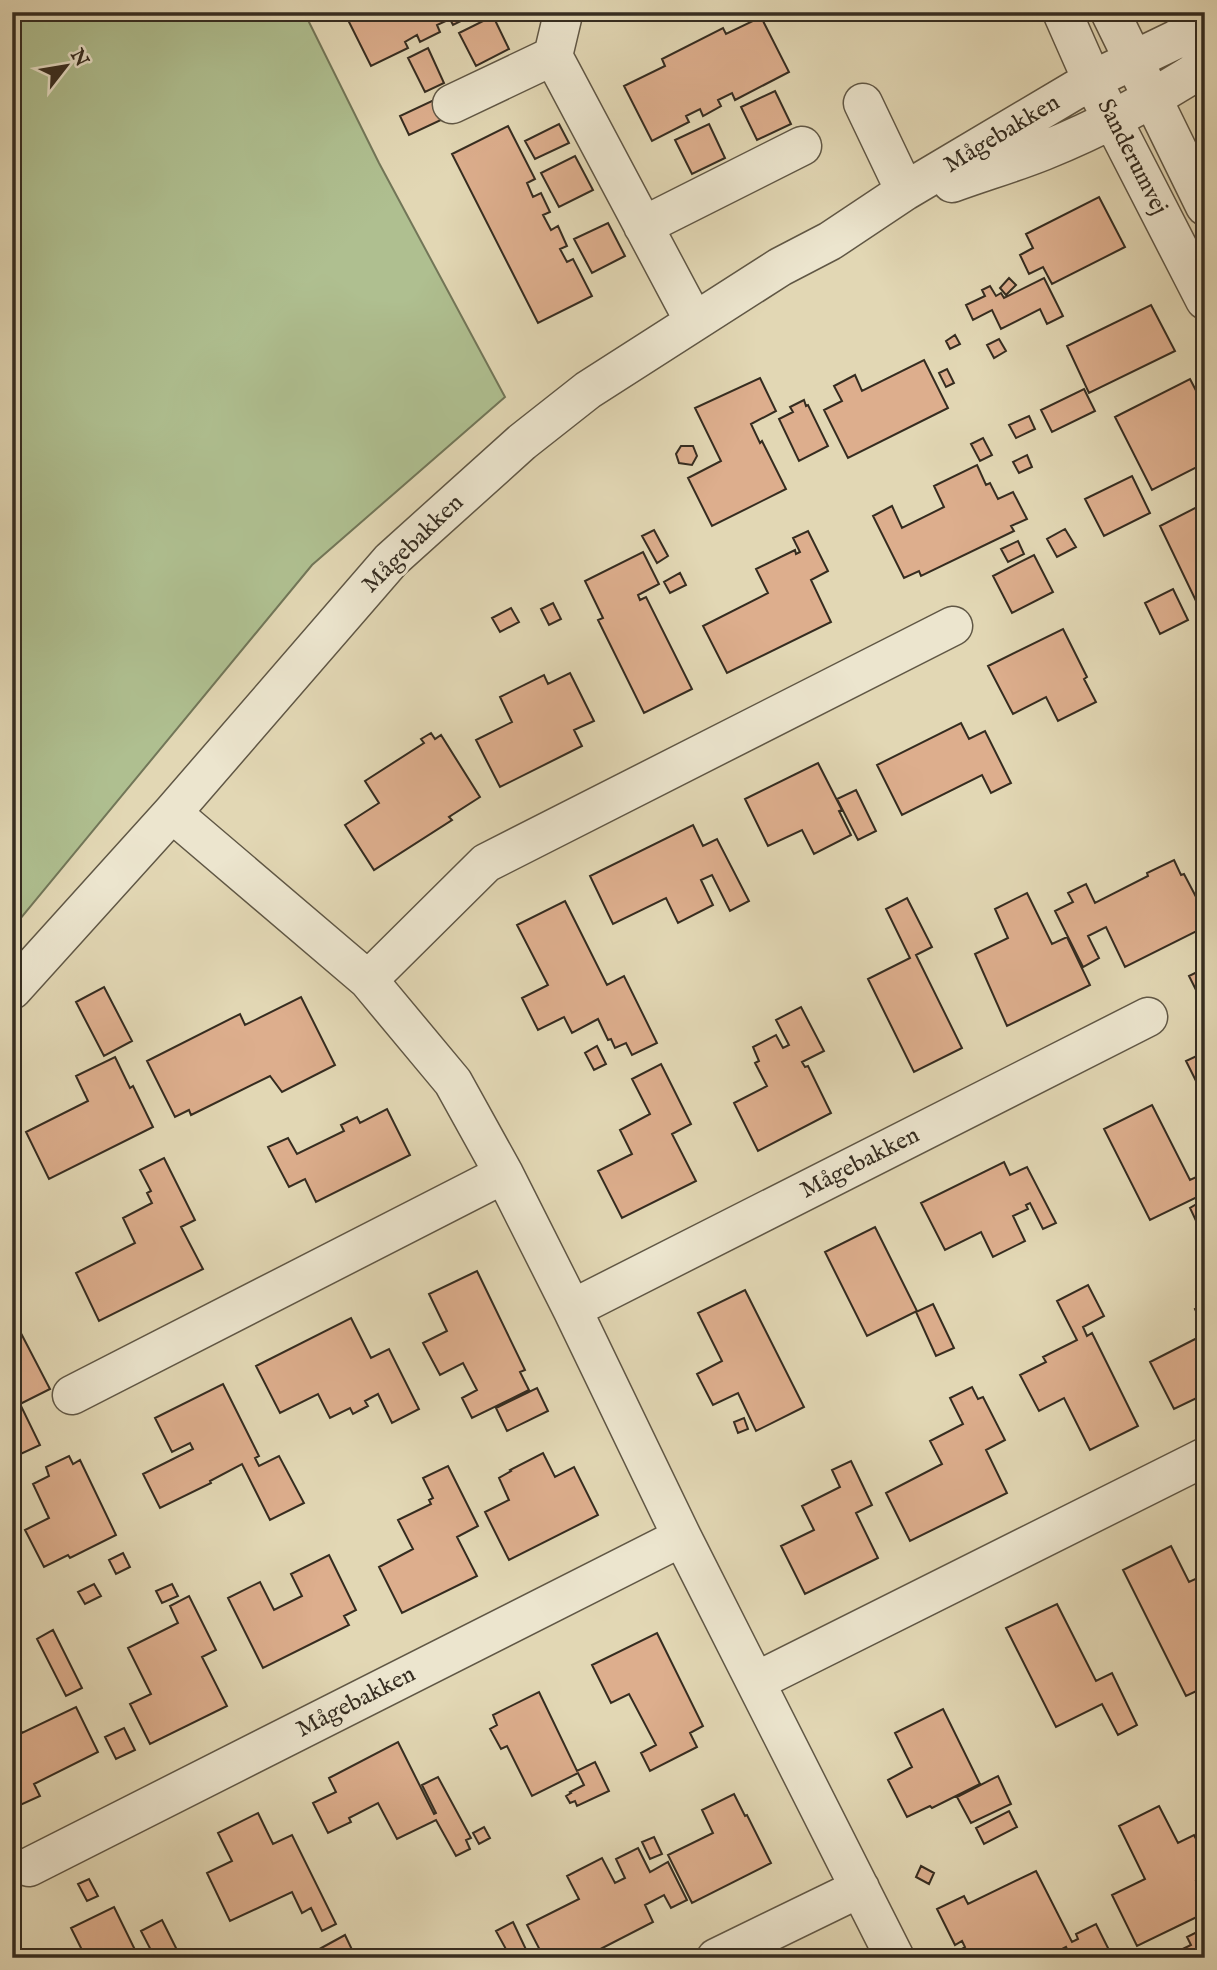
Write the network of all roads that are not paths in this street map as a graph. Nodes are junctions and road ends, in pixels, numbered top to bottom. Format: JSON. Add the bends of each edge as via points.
{"nodes":[{"id":1,"x":562,"y":12,"type":"edge"},
{"id":2,"x":1062,"y":12,"type":"edge"},
{"id":3,"x":1110,"y":12,"type":"edge"},
{"id":4,"x":1205,"y":28,"type":"edge"},
{"id":5,"x":553,"y":56,"type":"junction"},
{"id":6,"x":1134,"y":60,"type":"junction"},
{"id":7,"x":1205,"y":66,"type":"edge"},
{"id":8,"x":1092,"y":80,"type":"junction"},
{"id":9,"x":1153,"y":98,"type":"junction"},
{"id":10,"x":863,"y":103,"type":"dead end"},
{"id":11,"x":452,"y":104,"type":"dead end"},
{"id":12,"x":1112,"y":119,"type":"junction"},
{"id":13,"x":802,"y":146,"type":"dead end"},
{"id":14,"x":891,"y":200,"type":"junction"},
{"id":15,"x":1205,"y":206,"type":"edge"},
{"id":16,"x":643,"y":226,"type":"junction"},
{"id":17,"x":1205,"y":300,"type":"edge"},
{"id":18,"x":694,"y":321,"type":"junction"},
{"id":19,"x":953,"y":625,"type":"dead end"},
{"id":20,"x":172,"y":813,"type":"junction"},
{"id":21,"x":368,"y":980,"type":"junction"},
{"id":22,"x":12,"y":990,"type":"edge"},
{"id":23,"x":1148,"y":1017,"type":"dead end"},
{"id":24,"x":504,"y":1174,"type":"junction"},
{"id":25,"x":572,"y":1309,"type":"junction"},
{"id":26,"x":72,"y":1395,"type":"dead end"},
{"id":27,"x":1205,"y":1457,"type":"edge"},
{"id":28,"x":682,"y":1537,"type":"junction"},
{"id":29,"x":757,"y":1681,"type":"junction"},
{"id":30,"x":29,"y":1867,"type":"dead end"},
{"id":31,"x":860,"y":1888,"type":"junction"},
{"id":32,"x":716,"y":1958,"type":"edge"},
{"id":33,"x":895,"y":1958,"type":"edge"}],
"edges":[{"from":1,"to":5,"type":"street"},
{"from":2,"to":8,"type":"street","name":"Sanderumvej"},
{"from":3,"to":6,"type":"street","name":"Sanderumvej"},
{"from":4,"to":6,"type":"street","name":"Mågebakken"},
{"from":5,"to":11,"type":"street"},
{"from":5,"to":16,"type":"street"},
{"from":6,"to":8,"type":"street","name":"Mågebakken"},
{"from":6,"to":9,"type":"street","name":"Sanderumvej"},
{"from":7,"to":9,"type":"street","name":"Mågebakken"},
{"from":8,"to":12,"type":"street","name":"Sanderumvej"},
{"from":8,"to":14,"type":"street","name":"Mågebakken"},
{"from":9,"to":12,"type":"street","name":"Mågebakken"},
{"from":9,"to":15,"type":"street","name":"Sanderumvej"},
{"from":10,"to":14,"type":"street"},
{"from":12,"to":14,"type":"street","name":"Mågebakken","via":[[1044,150]]},
{"from":12,"to":17,"type":"street","name":"Sanderumvej"},
{"from":13,"to":16,"type":"street"},
{"from":14,"to":18,"type":"street","name":"Mågebakken"},
{"from":16,"to":18,"type":"street"},
{"from":18,"to":20,"type":"street","name":"Mågebakken","via":[[588,390],[533,433],[391,560]]},
{"from":19,"to":21,"type":"street","via":[[486,863]]},
{"from":20,"to":21,"type":"street"},
{"from":20,"to":22,"type":"street","name":"Mågebakken"},
{"from":21,"to":24,"type":"street","via":[[453,1082]]},
{"from":23,"to":25,"type":"street","name":"Mågebakken"},
{"from":24,"to":25,"type":"street"},
{"from":24,"to":26,"type":"street"},
{"from":25,"to":28,"type":"street"},
{"from":27,"to":29,"type":"street"},
{"from":28,"to":29,"type":"street"},
{"from":28,"to":30,"type":"street","name":"Mågebakken"},
{"from":29,"to":31,"type":"street"},
{"from":31,"to":32,"type":"street"},
{"from":31,"to":33,"type":"street"}]}
